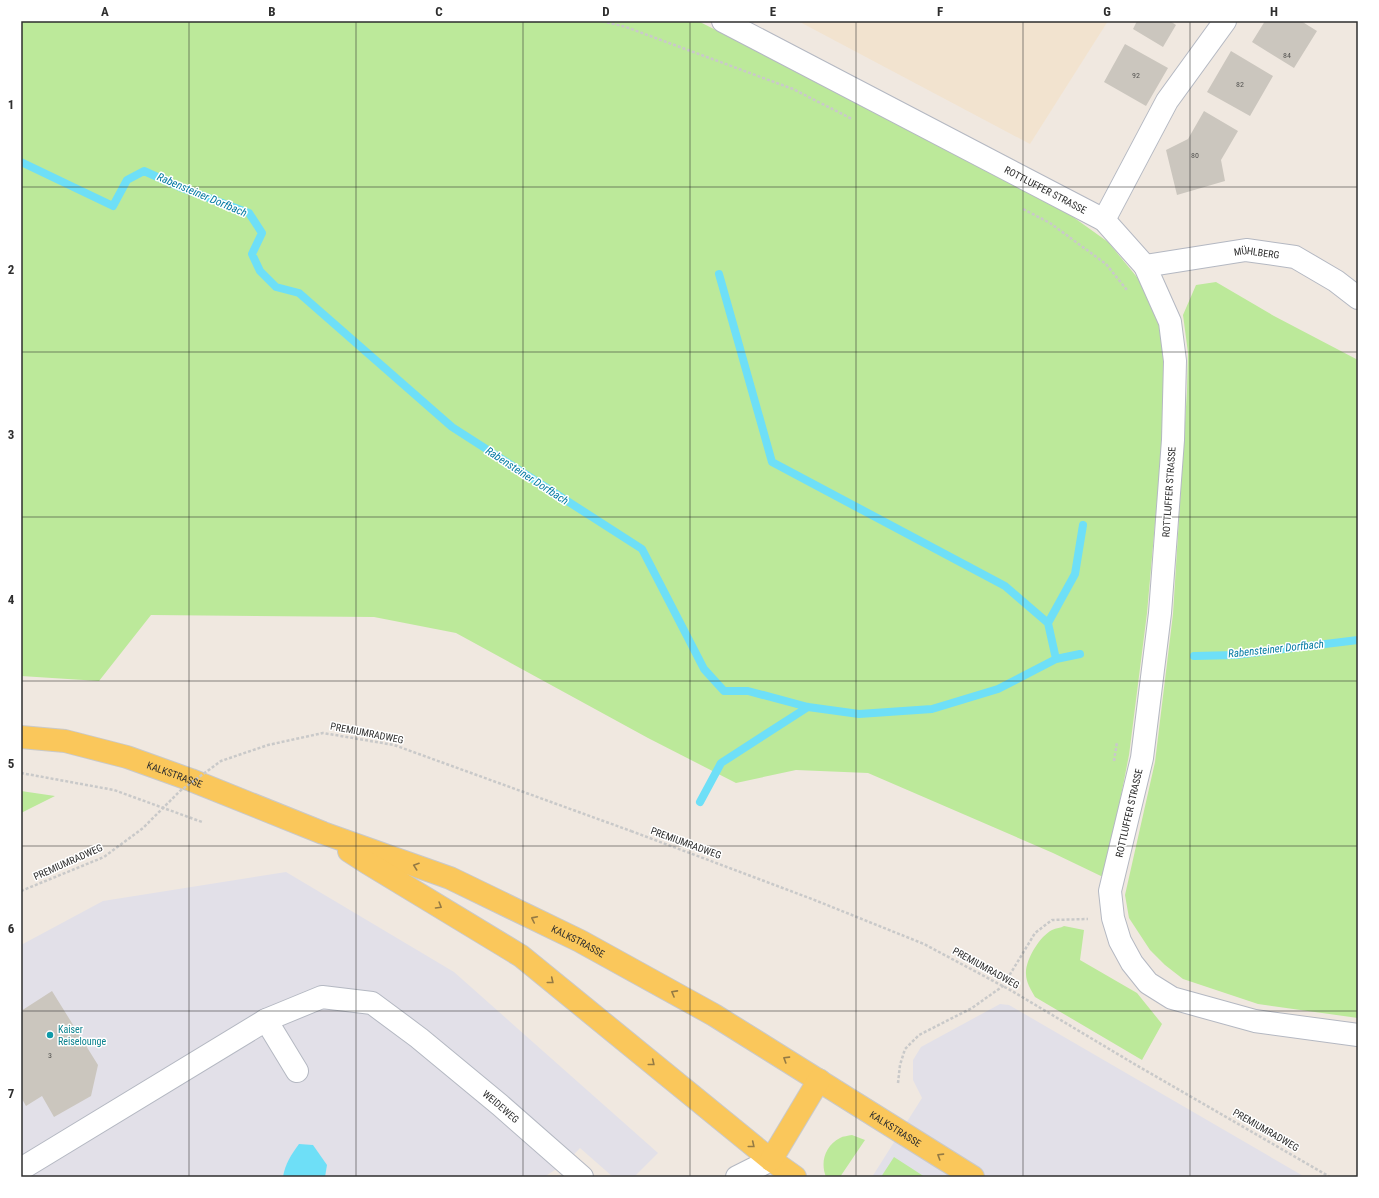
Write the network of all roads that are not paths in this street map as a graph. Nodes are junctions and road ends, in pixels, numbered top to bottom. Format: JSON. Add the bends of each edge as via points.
{"nodes":[{"id":1,"x":723,"y":21,"type":"edge"},
{"id":2,"x":1225,"y":21,"type":"edge"},
{"id":3,"x":1104,"y":220,"type":"junction"},
{"id":4,"x":1145,"y":266,"type":"junction"},
{"id":5,"x":1358,"y":298,"type":"edge"},
{"id":6,"x":21,"y":737,"type":"edge"},
{"id":7,"x":323,"y":833,"type":"junction"},
{"id":8,"x":266,"y":1020,"type":"junction"},
{"id":9,"x":1358,"y":1035,"type":"edge"},
{"id":10,"x":297,"y":1071,"type":"dead end"},
{"id":11,"x":819,"y":1080,"type":"junction"},
{"id":12,"x":771,"y":1160,"type":"junction"},
{"id":13,"x":21,"y":1169,"type":"edge"},
{"id":14,"x":582,"y":1177,"type":"edge"},
{"id":15,"x":737,"y":1177,"type":"edge"},
{"id":16,"x":795,"y":1177,"type":"edge"},
{"id":17,"x":973,"y":1177,"type":"edge"}],
"edges":[{"from":1,"to":3,"type":"street","name":"ROTTLUFFER STRASSE"},
{"from":2,"to":3,"type":"street","via":[[1168,101]]},
{"from":3,"to":4,"type":"street","name":"ROTTLUFFER STRASSE"},
{"from":4,"to":5,"type":"street","name":"MÜHLBERG","via":[[1246,250],[1294,257],[1336,281]]},
{"from":4,"to":9,"type":"street","name":"ROTTLUFFER STRASSE","via":[[1170,322],[1175,361],[1173,440],[1160,613],[1143,750],[1110,891],[1113,918],[1120,941],[1132,963],[1148,983],[1172,998],[1255,1020]]},
{"from":6,"to":7,"type":"main road","name":"KALKSTRASSE","via":[[65,741],[127,757]]},
{"from":11,"to":7,"type":"main road","name":"KALKSTRASSE","one_way":true,"via":[[714,1015],[580,941],[450,878]]},
{"from":7,"to":12,"type":"main road","name":"KALKSTRASSE","one_way":true,"via":[[521,956]]},
{"from":8,"to":10,"type":"street"},
{"from":8,"to":13,"type":"street","name":"WEIDEWEG"},
{"from":8,"to":14,"type":"street","name":"WEIDEWEG","via":[[322,997],[372,1003],[500,1105]]},
{"from":11,"to":12,"type":"main road"},
{"from":17,"to":11,"type":"main road","name":"KALKSTRASSE","one_way":true},
{"from":12,"to":15,"type":"street"},
{"from":12,"to":16,"type":"main road","name":"KALKSTRASSE"}]}
